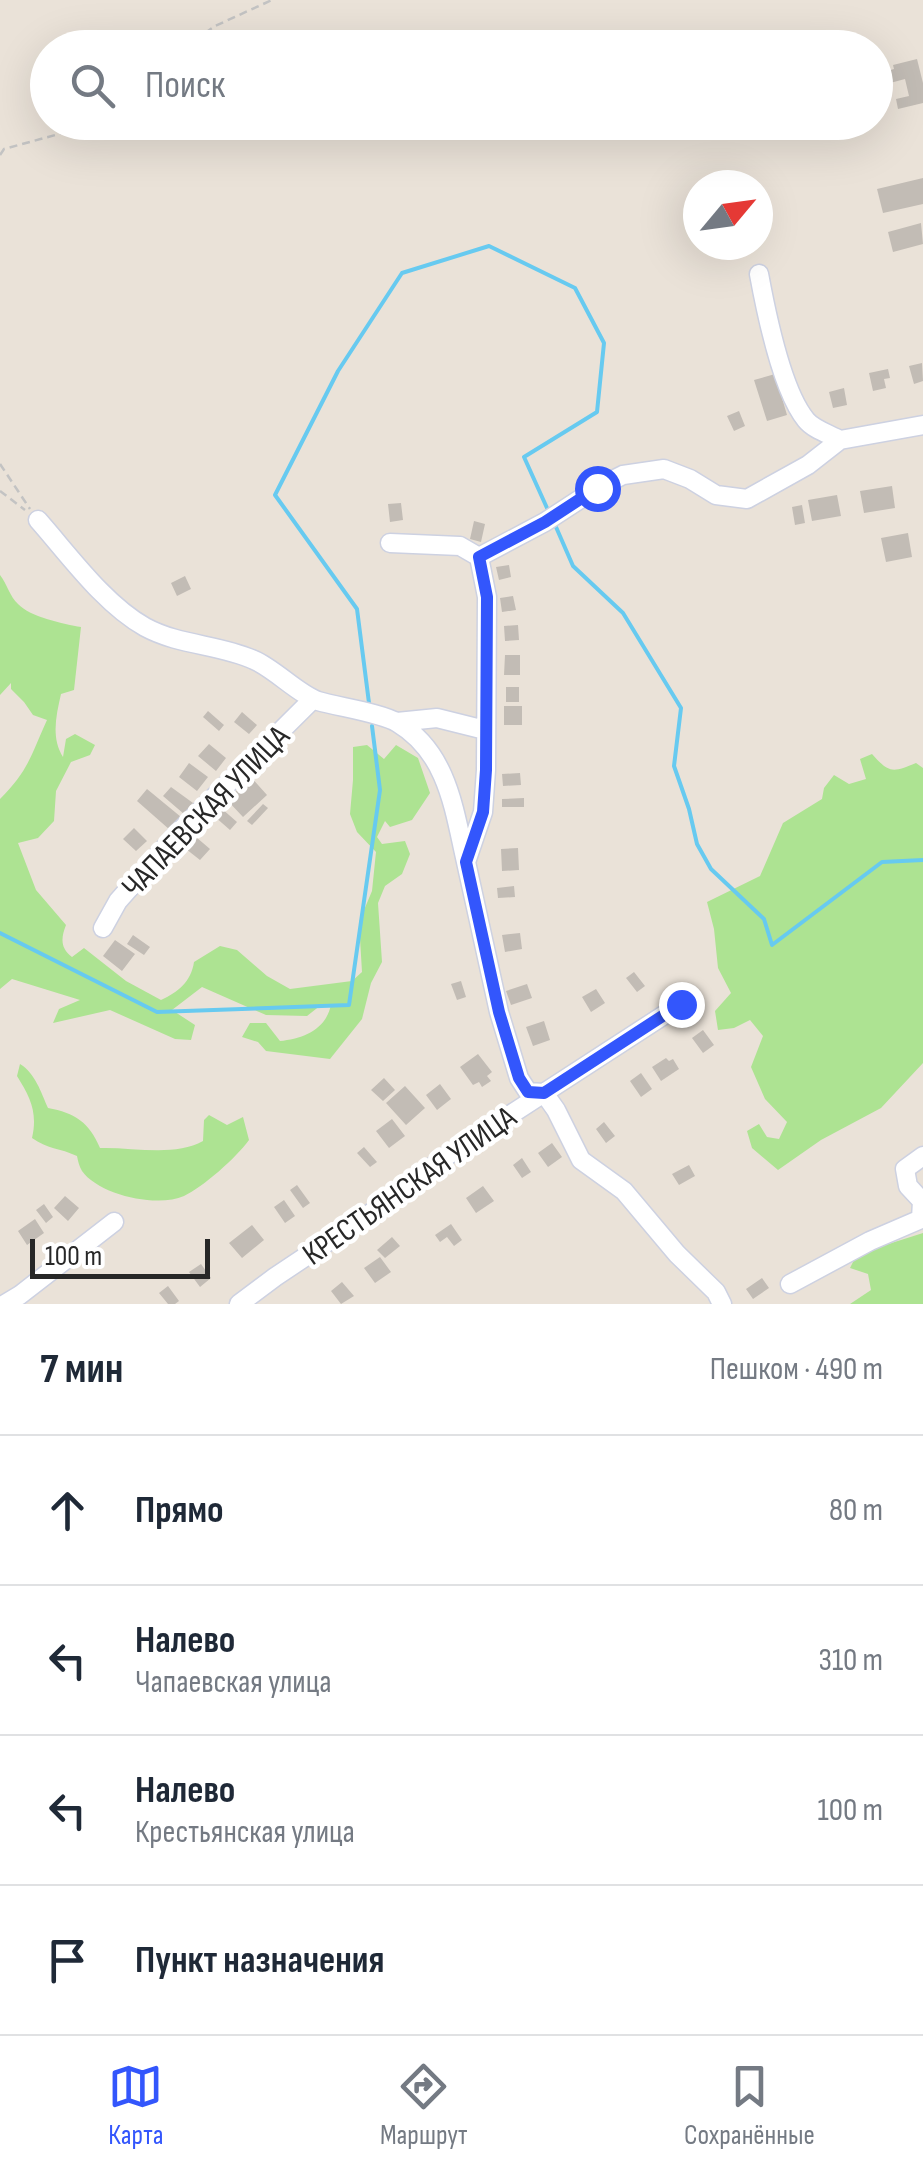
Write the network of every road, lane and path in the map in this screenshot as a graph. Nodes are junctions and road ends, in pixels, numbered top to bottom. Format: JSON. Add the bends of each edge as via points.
{"nodes":[{"id":1,"x":272,"y":0,"type":"edge"},
{"id":2,"x":209,"y":30,"type":"edge"},
{"id":3,"x":37,"y":140,"type":"edge"},
{"id":4,"x":0,"y":155,"type":"edge"},
{"id":5,"x":759,"y":274,"type":"dead end"},
{"id":6,"x":923,"y":424,"type":"edge"},
{"id":7,"x":840,"y":440,"type":"junction"},
{"id":8,"x":0,"y":464,"type":"edge"},
{"id":9,"x":0,"y":490,"type":"edge"},
{"id":10,"x":38,"y":520,"type":"junction"},
{"id":11,"x":390,"y":542,"type":"dead end"},
{"id":12,"x":479,"y":557,"type":"junction"},
{"id":13,"x":312,"y":700,"type":"junction"},
{"id":14,"x":397,"y":722,"type":"junction"},
{"id":15,"x":485,"y":730,"type":"junction"},
{"id":16,"x":466,"y":862,"type":"junction"},
{"id":17,"x":103,"y":928,"type":"dead end"},
{"id":18,"x":681,"y":1004,"type":"dead end"},
{"id":19,"x":544,"y":1093,"type":"junction"},
{"id":20,"x":923,"y":1156,"type":"edge"},
{"id":21,"x":114,"y":1222,"type":"dead end"},
{"id":22,"x":790,"y":1284,"type":"dead end"},
{"id":23,"x":5,"y":1304,"type":"edge"},
{"id":24,"x":239,"y":1304,"type":"edge"},
{"id":25,"x":722,"y":1304,"type":"edge"}],
"edges":[{"from":1,"to":2,"type":"path"},
{"from":3,"to":4,"type":"path"},
{"from":5,"to":7,"type":"street","via":[[789,392],[808,423]]},
{"from":6,"to":7,"type":"street"},
{"from":7,"to":12,"type":"street","via":[[747,499],[716,494],[664,469],[623,475]]},
{"from":8,"to":10,"type":"path"},
{"from":9,"to":10,"type":"path"},
{"from":10,"to":13,"type":"street","via":[[110,600],[143,626],[254,660]]},
{"from":11,"to":12,"type":"street","via":[[460,546]]},
{"from":12,"to":15,"type":"street","via":[[487,597]]},
{"from":13,"to":14,"type":"street"},
{"from":13,"to":17,"type":"street","name":"ЧАПАЕВСКАЯ УЛИЦА","via":[[179,832]]},
{"from":14,"to":15,"type":"street","via":[[436,718]]},
{"from":14,"to":16,"type":"street","via":[[442,770]]},
{"from":15,"to":16,"type":"street","via":[[483,812]]},
{"from":16,"to":19,"type":"street","via":[[519,1078],[528,1092]]},
{"from":18,"to":19,"type":"street","name":"КРЕСТЬЯНСКАЯ УЛИЦА"},
{"from":19,"to":24,"type":"street","name":"КРЕСТЬЯНСКАЯ УЛИЦА"},
{"from":19,"to":25,"type":"street","via":[[581,1160],[624,1192]]},
{"from":20,"to":22,"type":"street","via":[[905,1169],[908,1186],[922,1200],[921,1219]]},
{"from":21,"to":23,"type":"street"}]}
